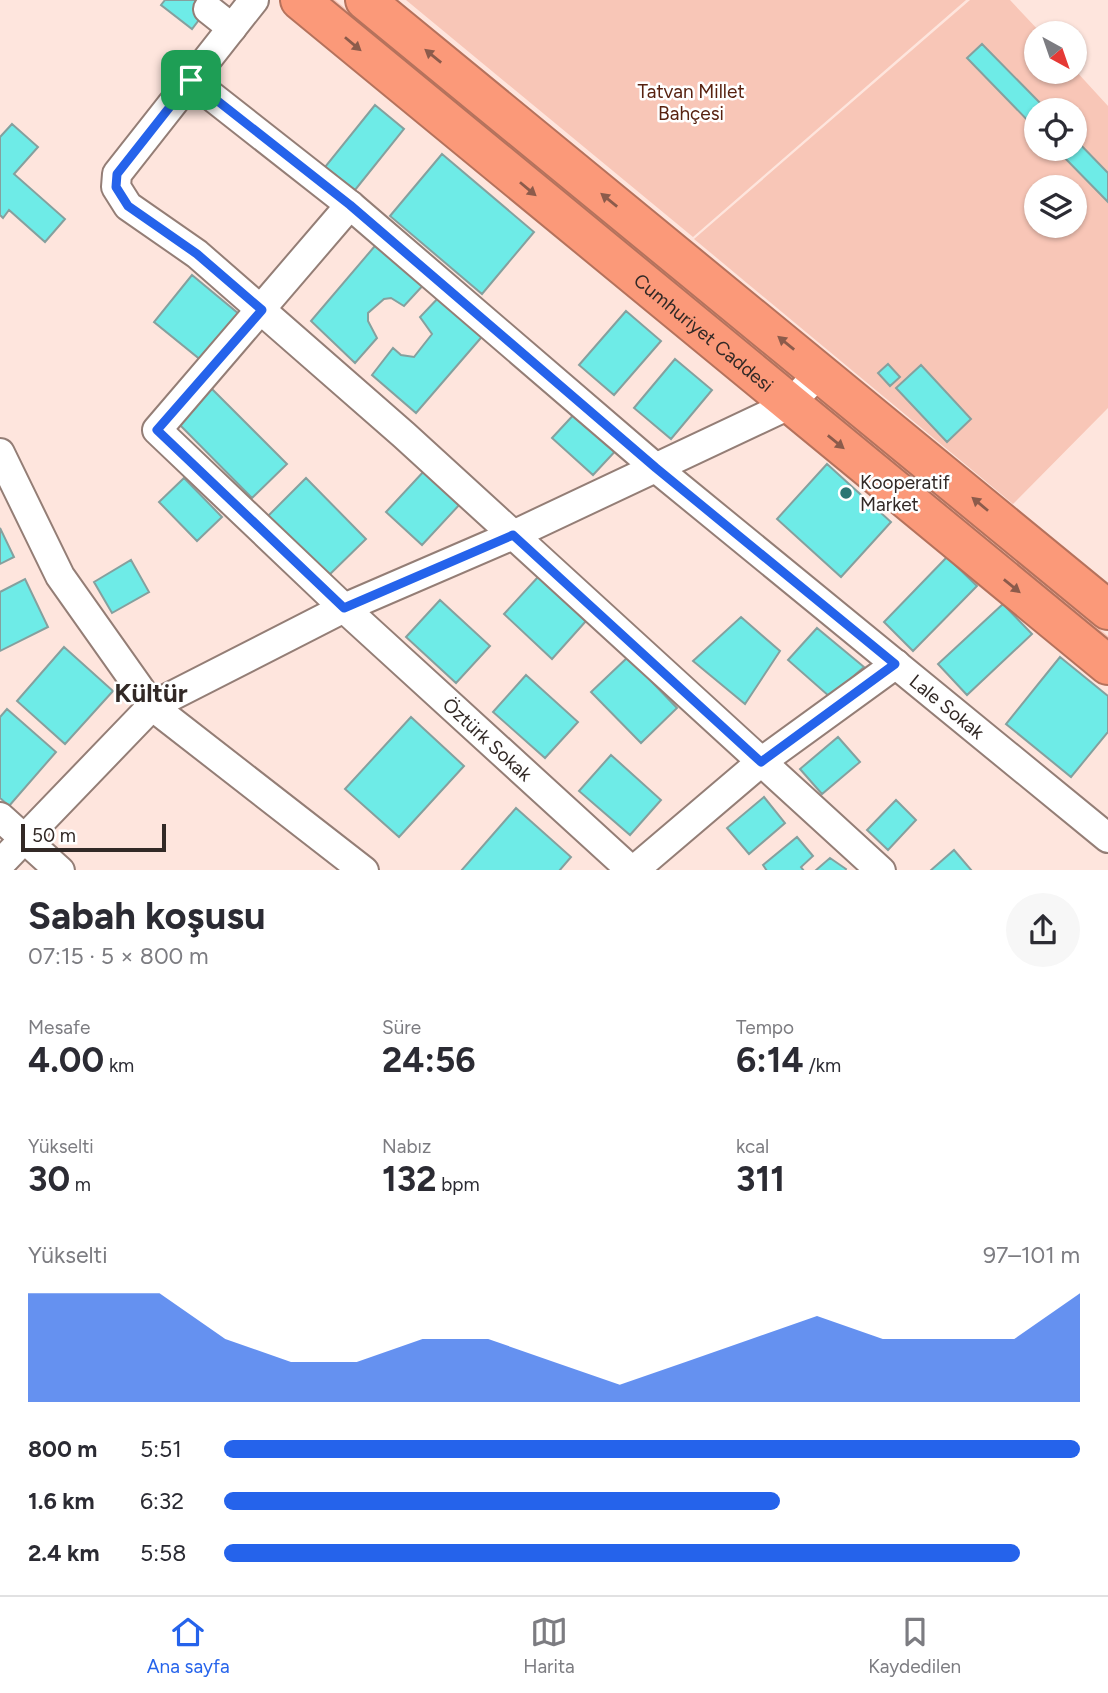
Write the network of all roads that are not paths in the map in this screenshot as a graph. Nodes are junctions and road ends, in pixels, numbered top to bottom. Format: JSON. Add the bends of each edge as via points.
{"nodes":[{"id":1,"x":254,"y":0,"type":"edge"},
{"id":2,"x":300,"y":0,"type":"edge"},
{"id":3,"x":365,"y":0,"type":"edge"},
{"id":4,"x":208,"y":9,"type":"dead end"},
{"id":5,"x":232,"y":28,"type":"junction"},
{"id":6,"x":191,"y":80,"type":"junction"},
{"id":7,"x":350,"y":205,"type":"junction"},
{"id":8,"x":262,"y":310,"type":"junction"},
{"id":9,"x":820,"y":372,"type":"junction"},
{"id":10,"x":789,"y":405,"type":"junction"},
{"id":11,"x":0,"y":453,"type":"edge"},
{"id":12,"x":656,"y":468,"type":"junction"},
{"id":13,"x":513,"y":535,"type":"junction"},
{"id":14,"x":344,"y":608,"type":"junction"},
{"id":15,"x":1108,"y":610,"type":"edge"},
{"id":16,"x":895,"y":664,"type":"junction"},
{"id":17,"x":1108,"y":665,"type":"edge"},
{"id":18,"x":152,"y":706,"type":"junction"},
{"id":19,"x":761,"y":762,"type":"junction"},
{"id":20,"x":0,"y":817,"type":"edge"},
{"id":21,"x":23,"y":838,"type":"junction"},
{"id":22,"x":1108,"y":838,"type":"edge"},
{"id":23,"x":0,"y":864,"type":"edge"},
{"id":24,"x":60,"y":870,"type":"edge"},
{"id":25,"x":363,"y":870,"type":"edge"},
{"id":26,"x":632,"y":870,"type":"edge"},
{"id":27,"x":881,"y":870,"type":"edge"}],
"edges":[{"from":1,"to":5,"type":"street"},
{"from":2,"to":10,"type":"highway","name":"Cumhuriyet Caddesi","one_way":true},
{"from":9,"to":3,"type":"highway","one_way":true},
{"from":4,"to":5,"type":"street"},
{"from":5,"to":6,"type":"street"},
{"from":6,"to":7,"type":"street","name":"Lale Sokak"},
{"from":6,"to":8,"type":"street","via":[[117,174],[116,187],[128,206],[197,254]]},
{"from":7,"to":8,"type":"street"},
{"from":7,"to":12,"type":"street","name":"Lale Sokak"},
{"from":8,"to":13,"type":"street"},
{"from":8,"to":14,"type":"street","name":"Öztürk Sokak","via":[[157,430]]},
{"from":9,"to":10,"type":"street"},
{"from":15,"to":9,"type":"highway","one_way":true},
{"from":10,"to":12,"type":"street"},
{"from":10,"to":17,"type":"highway","name":"Cumhuriyet Caddesi","one_way":true},
{"from":11,"to":18,"type":"street","via":[[60,576]]},
{"from":12,"to":13,"type":"street"},
{"from":12,"to":16,"type":"street","name":"Lale Sokak"},
{"from":13,"to":14,"type":"street"},
{"from":13,"to":19,"type":"street"},
{"from":14,"to":18,"type":"street"},
{"from":14,"to":26,"type":"street","name":"Öztürk Sokak"},
{"from":16,"to":19,"type":"street"},
{"from":16,"to":22,"type":"street","name":"Lale Sokak"},
{"from":18,"to":21,"type":"street"},
{"from":18,"to":25,"type":"street"},
{"from":19,"to":26,"type":"street"},
{"from":19,"to":27,"type":"street"},
{"from":20,"to":21,"type":"street"},
{"from":21,"to":23,"type":"street"},
{"from":21,"to":24,"type":"street"}]}
